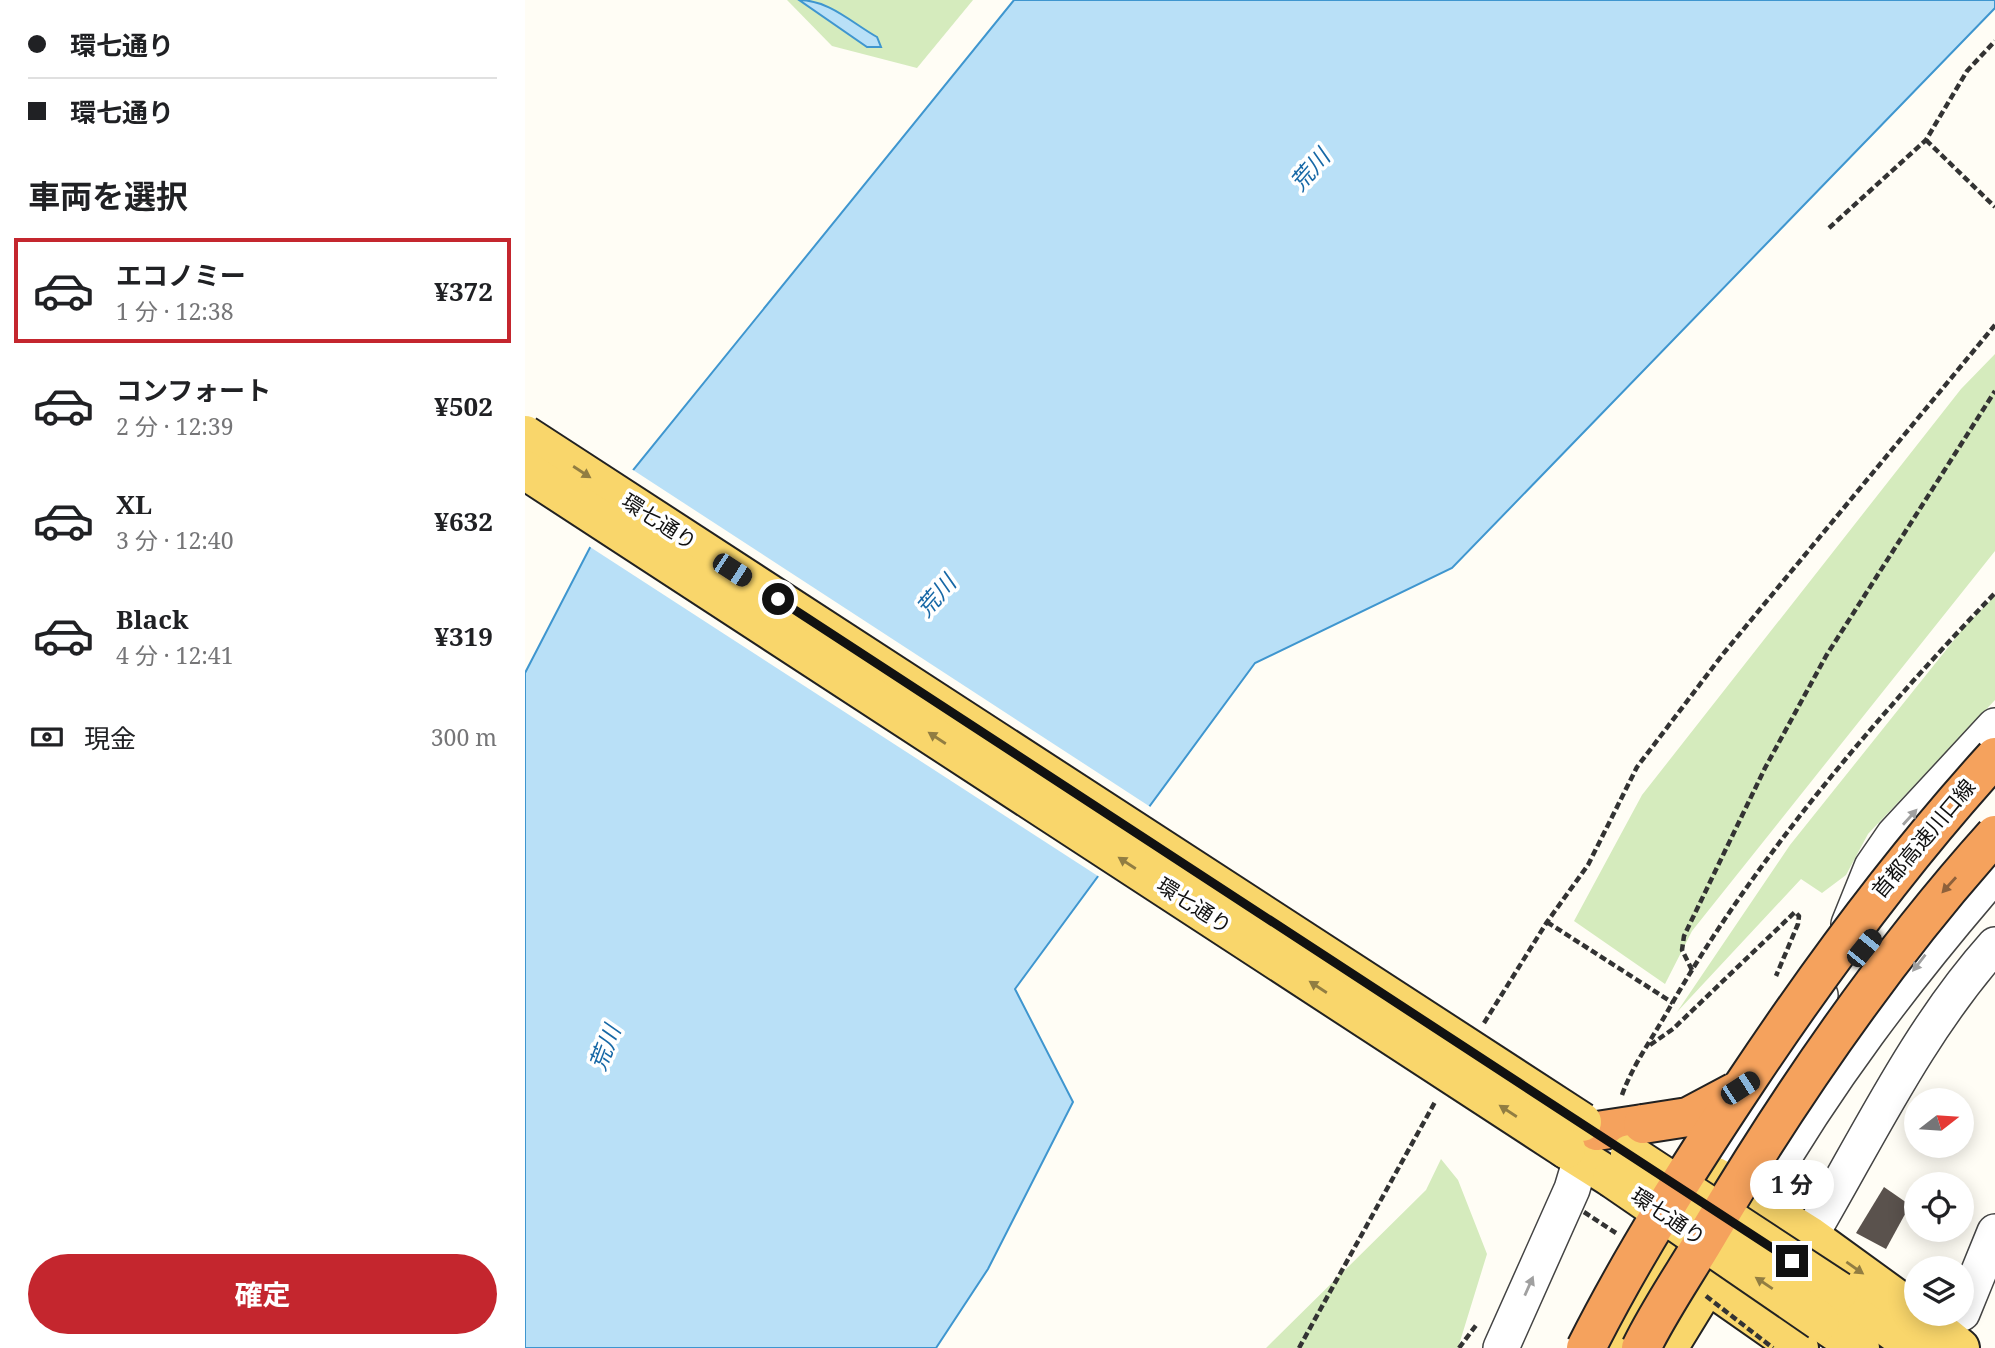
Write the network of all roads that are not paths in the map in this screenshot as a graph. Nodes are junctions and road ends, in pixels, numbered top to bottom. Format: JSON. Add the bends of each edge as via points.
{"nodes":[{"id":1,"x":525,"y":435,"type":"edge"},
{"id":2,"x":525,"y":470,"type":"edge"},
{"id":3,"x":1995,"y":726,"type":"edge"},
{"id":4,"x":1995,"y":757,"type":"edge"},
{"id":5,"x":1995,"y":774,"type":"edge"},
{"id":6,"x":1995,"y":792,"type":"edge"},
{"id":7,"x":1995,"y":835,"type":"edge"},
{"id":8,"x":1995,"y":874,"type":"edge"},
{"id":9,"x":1995,"y":945,"type":"edge"},
{"id":10,"x":1831,"y":973,"type":"junction"},
{"id":11,"x":1603,"y":1140,"type":"junction"},
{"id":12,"x":1716,"y":1177,"type":"junction"},
{"id":13,"x":1758,"y":1203,"type":"junction"},
{"id":14,"x":1995,"y":1233,"type":"edge"},
{"id":15,"x":1810,"y":1236,"type":"junction"},
{"id":16,"x":1665,"y":1254,"type":"junction"},
{"id":17,"x":1705,"y":1283,"type":"junction"},
{"id":18,"x":1904,"y":1305,"type":"edge"},
{"id":19,"x":1819,"y":1320,"type":"edge"},
{"id":20,"x":1950,"y":1333,"type":"edge"},
{"id":21,"x":1501,"y":1348,"type":"edge"},
{"id":22,"x":1586,"y":1348,"type":"edge"},
{"id":23,"x":1612,"y":1348,"type":"edge"},
{"id":24,"x":1641,"y":1348,"type":"edge"},
{"id":25,"x":1668,"y":1348,"type":"edge"},
{"id":26,"x":1860,"y":1348,"type":"edge"}],
"edges":[{"from":1,"to":11,"type":"main road","name":"環七通り","one_way":true,"bridge":true},
{"from":11,"to":2,"type":"main road","name":"環七通り","one_way":true,"bridge":true},
{"from":10,"to":3,"type":"street","one_way":true,"via":[[1872,867]]},
{"from":4,"to":22,"type":"highway","name":"首都高速川口線","bridge":true,"via":[[1884,884],[1825,965],[1685,1172]]},
{"from":5,"to":10,"type":"highway","via":[[1891,894]]},
{"from":6,"to":11,"type":"highway","bridge":true,"via":[[1758,1077],[1688,1117]]},
{"from":7,"to":24,"type":"highway","one_way":true,"bridge":true,"via":[[1942,894],[1814,1065]]},
{"from":8,"to":13,"type":"street","one_way":true,"via":[[1862,1037]]},
{"from":9,"to":15,"type":"street","via":[[1933,1023]]},
{"from":10,"to":12,"type":"street","via":[[1786,1063]]},
{"from":11,"to":19,"type":"main road","name":"環七通り","bridge":true},
{"from":21,"to":11,"type":"street","one_way":true,"via":[[1567,1199]]},
{"from":12,"to":13,"type":"main road"},
{"from":12,"to":16,"type":"main road"},
{"from":13,"to":15,"type":"main road"},
{"from":13,"to":17,"type":"main road"},
{"from":14,"to":20,"type":"street"},
{"from":15,"to":18,"type":"main road","one_way":true},
{"from":16,"to":17,"type":"main road"},
{"from":16,"to":23,"type":"main road"},
{"from":17,"to":19,"type":"main road"},
{"from":17,"to":25,"type":"main road"},
{"from":19,"to":20,"type":"main road","name":"環七通り"},
{"from":19,"to":26,"type":"main road","name":"環七通り"}]}
